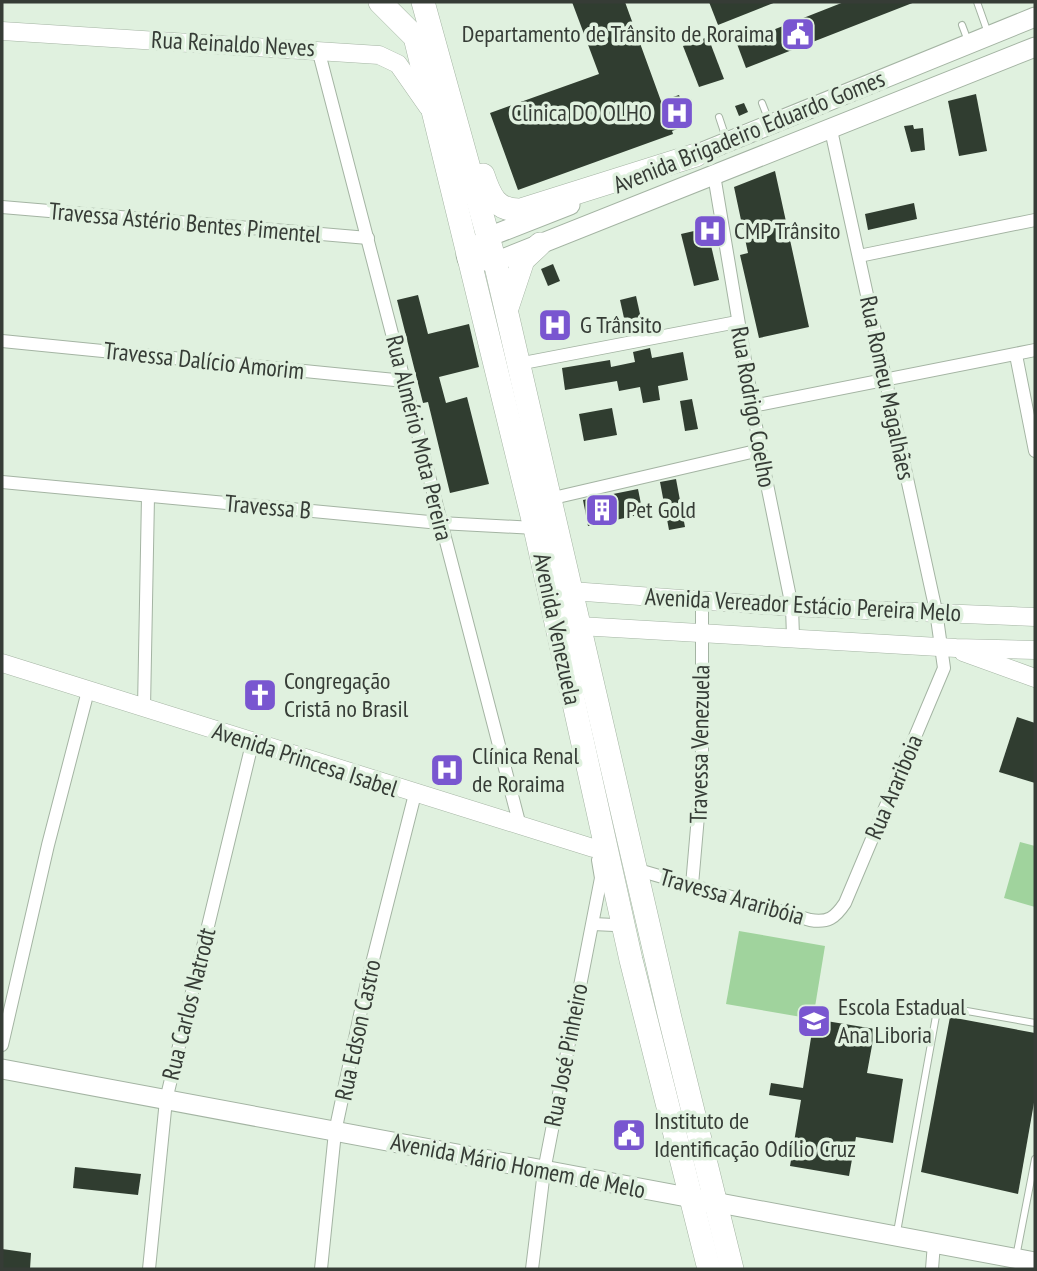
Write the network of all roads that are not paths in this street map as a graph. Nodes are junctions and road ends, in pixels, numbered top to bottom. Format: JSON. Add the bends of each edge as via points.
{"nodes":[{"id":1,"x":380,"y":2,"type":"edge"},
{"id":2,"x":977,"y":2,"type":"edge"},
{"id":3,"x":427,"y":10,"type":"edge"},
{"id":4,"x":1035,"y":17,"type":"edge"},
{"id":5,"x":2,"y":31,"type":"edge"},
{"id":6,"x":988,"y":35,"type":"junction"},
{"id":7,"x":1035,"y":47,"type":"edge"},
{"id":8,"x":318,"y":49,"type":"junction"},
{"id":9,"x":762,"y":103,"type":"dead end"},
{"id":10,"x":435,"y":116,"type":"junction"},
{"id":11,"x":719,"y":117,"type":"dead end"},
{"id":12,"x":770,"y":124,"type":"junction"},
{"id":13,"x":831,"y":130,"type":"junction"},
{"id":14,"x":728,"y":142,"type":"junction"},
{"id":15,"x":696,"y":155,"type":"junction"},
{"id":16,"x":714,"y":175,"type":"junction"},
{"id":17,"x":2,"y":207,"type":"edge"},
{"id":18,"x":1035,"y":220,"type":"edge"},
{"id":19,"x":488,"y":237,"type":"junction"},
{"id":20,"x":368,"y":238,"type":"junction"},
{"id":21,"x":540,"y":244,"type":"junction"},
{"id":22,"x":859,"y":256,"type":"junction"},
{"id":23,"x":467,"y":257,"type":"junction"},
{"id":24,"x":495,"y":262,"type":"junction"},
{"id":25,"x":506,"y":311,"type":"junction"},
{"id":26,"x":737,"y":322,"type":"junction"},
{"id":27,"x":2,"y":341,"type":"edge"},
{"id":28,"x":1035,"y":350,"type":"edge"},
{"id":29,"x":1016,"y":355,"type":"junction"},
{"id":30,"x":518,"y":364,"type":"junction"},
{"id":31,"x":885,"y":380,"type":"junction"},
{"id":32,"x":405,"y":381,"type":"junction"},
{"id":33,"x":752,"y":406,"type":"junction"},
{"id":34,"x":760,"y":450,"type":"junction"},
{"id":35,"x":1035,"y":451,"type":"edge"},
{"id":36,"x":2,"y":482,"type":"edge"},
{"id":37,"x":149,"y":496,"type":"junction"},
{"id":38,"x":549,"y":499,"type":"junction"},
{"id":39,"x":440,"y":523,"type":"junction"},
{"id":40,"x":535,"y":528,"type":"junction"},
{"id":41,"x":570,"y":591,"type":"junction"},
{"id":42,"x":702,"y":601,"type":"junction"},
{"id":43,"x":792,"y":607,"type":"junction"},
{"id":44,"x":936,"y":611,"type":"junction"},
{"id":45,"x":1035,"y":617,"type":"edge"},
{"id":46,"x":579,"y":626,"type":"junction"},
{"id":47,"x":702,"y":633,"type":"junction"},
{"id":48,"x":793,"y":638,"type":"junction"},
{"id":49,"x":949,"y":648,"type":"junction"},
{"id":50,"x":1035,"y":650,"type":"edge"},
{"id":51,"x":2,"y":663,"type":"edge"},
{"id":52,"x":1035,"y":678,"type":"edge"},
{"id":53,"x":88,"y":691,"type":"junction"},
{"id":54,"x":144,"y":708,"type":"junction"},
{"id":55,"x":252,"y":744,"type":"junction"},
{"id":56,"x":587,"y":763,"type":"junction"},
{"id":57,"x":611,"y":765,"type":"junction"},
{"id":58,"x":415,"y":794,"type":"junction"},
{"id":59,"x":520,"y":827,"type":"junction"},
{"id":60,"x":599,"y":843,"type":"junction"},
{"id":61,"x":635,"y":869,"type":"junction"},
{"id":62,"x":692,"y":886,"type":"junction"},
{"id":63,"x":829,"y":920,"type":"joint"},
{"id":64,"x":593,"y":924,"type":"junction"},
{"id":65,"x":625,"y":929,"type":"junction"},
{"id":66,"x":668,"y":1009,"type":"junction"},
{"id":67,"x":644,"y":1012,"type":"junction"},
{"id":68,"x":1035,"y":1023,"type":"edge"},
{"id":69,"x":2,"y":1045,"type":"edge"},
{"id":70,"x":2,"y":1069,"type":"edge"},
{"id":71,"x":166,"y":1100,"type":"junction"},
{"id":72,"x":335,"y":1132,"type":"junction"},
{"id":73,"x":1035,"y":1159,"type":"edge"},
{"id":74,"x":544,"y":1171,"type":"junction"},
{"id":75,"x":691,"y":1199,"type":"junction"},
{"id":76,"x":715,"y":1203,"type":"junction"},
{"id":77,"x":896,"y":1236,"type":"junction"},
{"id":78,"x":934,"y":1244,"type":"junction"},
{"id":79,"x":1016,"y":1261,"type":"edge"},
{"id":80,"x":707,"y":1264,"type":"edge"},
{"id":81,"x":149,"y":1269,"type":"edge"},
{"id":82,"x":321,"y":1269,"type":"edge"},
{"id":83,"x":532,"y":1269,"type":"edge"},
{"id":84,"x":732,"y":1269,"type":"edge"},
{"id":85,"x":932,"y":1269,"type":"edge"}],
"edges":[{"from":1,"to":10,"type":"highway","name":"Avenida Venezuela","via":[[415,37]]},
{"from":2,"to":6,"type":"lane"},
{"from":3,"to":15,"type":"highway","via":[[490,195],[506,209],[527,209]]},
{"from":3,"to":19,"type":"highway","name":"Avenida Venezuela"},
{"from":4,"to":6,"type":"main road","name":"Avenida Brigadeiro Eduardo Gomes"},
{"from":5,"to":8,"type":"street","name":"Rua Reinaldo Neves"},
{"from":6,"to":12,"type":"main road","name":"Avenida Brigadeiro Eduardo Gomes","via":[[965,34]]},
{"from":7,"to":13,"type":"main road","name":"Avenida Brigadeiro Eduardo Gomes"},
{"from":8,"to":10,"type":"street","name":"Rua Reinaldo Neves","via":[[379,55],[398,64]]},
{"from":8,"to":20,"type":"street","name":"Rua Almério Mota Pereira"},
{"from":9,"to":12,"type":"lane"},
{"from":10,"to":23,"type":"highway","name":"Avenida Venezuela"},
{"from":11,"to":14,"type":"lane"},
{"from":12,"to":14,"type":"main road","name":"Avenida Brigadeiro Eduardo Gomes"},
{"from":13,"to":16,"type":"main road","name":"Avenida Brigadeiro Eduardo Gomes"},
{"from":13,"to":22,"type":"street","name":"Rua Romeu Magalhães"},
{"from":14,"to":15,"type":"main road","name":"Avenida Brigadeiro Eduardo Gomes"},
{"from":15,"to":19,"type":"main road","name":"Avenida Brigadeiro Eduardo Gomes"},
{"from":16,"to":21,"type":"main road","name":"Avenida Brigadeiro Eduardo Gomes"},
{"from":16,"to":26,"type":"street","name":"Rua Rodrigo Coelho"},
{"from":17,"to":20,"type":"street","name":"Travessa Astério Bentes Pimentel"},
{"from":18,"to":22,"type":"street"},
{"from":19,"to":23,"type":"main road","name":"Avenida Brigadeiro Eduardo Gomes"},
{"from":19,"to":24,"type":"highway","name":"Avenida Venezuela"},
{"from":20,"to":32,"type":"street","name":"Rua Almério Mota Pereira"},
{"from":21,"to":24,"type":"main road","name":"Avenida Brigadeiro Eduardo Gomes"},
{"from":21,"to":25,"type":"highway","via":[[517,271]]},
{"from":22,"to":31,"type":"street","name":"Rua Romeu Magalhães"},
{"from":23,"to":24,"type":"main road","name":"Avenida Brigadeiro Eduardo Gomes"},
{"from":23,"to":40,"type":"highway","name":"Avenida Venezuela"},
{"from":24,"to":25,"type":"highway","name":"Avenida Venezuela"},
{"from":25,"to":30,"type":"highway","name":"Avenida Venezuela"},
{"from":26,"to":30,"type":"street"},
{"from":26,"to":33,"type":"street","name":"Rua Rodrigo Coelho"},
{"from":27,"to":32,"type":"street","name":"Travessa Dalício Amorim"},
{"from":28,"to":29,"type":"street"},
{"from":29,"to":31,"type":"street"},
{"from":29,"to":35,"type":"street"},
{"from":30,"to":38,"type":"highway","name":"Avenida Venezuela"},
{"from":31,"to":33,"type":"street"},
{"from":31,"to":44,"type":"street","name":"Rua Romeu Magalhães"},
{"from":32,"to":39,"type":"street","name":"Rua Almério Mota Pereira"},
{"from":33,"to":34,"type":"street","name":"Rua Rodrigo Coelho"},
{"from":34,"to":38,"type":"street"},
{"from":34,"to":43,"type":"street","name":"Rua Rodrigo Coelho"},
{"from":36,"to":37,"type":"street","name":"Travessa B"},
{"from":37,"to":39,"type":"street","name":"Travessa B"},
{"from":37,"to":54,"type":"street"},
{"from":38,"to":41,"type":"highway","name":"Avenida Venezuela"},
{"from":39,"to":40,"type":"street","name":"Travessa B"},
{"from":39,"to":59,"type":"street","name":"Rua Almério Mota Pereira"},
{"from":40,"to":56,"type":"highway","name":"Avenida Venezuela"},
{"from":41,"to":42,"type":"street","name":"Avenida Vereador Estácio Pereira Melo"},
{"from":41,"to":46,"type":"highway","name":"Avenida Venezuela"},
{"from":42,"to":43,"type":"street","name":"Avenida Vereador Estácio Pereira Melo"},
{"from":42,"to":47,"type":"street","name":"Travessa Venezuela"},
{"from":43,"to":44,"type":"street","name":"Avenida Vereador Estácio Pereira Melo"},
{"from":43,"to":48,"type":"street","name":"Rua Rodrigo Coelho"},
{"from":44,"to":45,"type":"street","name":"Avenida Vereador Estácio Pereira Melo"},
{"from":44,"to":49,"type":"street","name":"Rua Romeu Magalhães"},
{"from":46,"to":47,"type":"street","name":"Avenida Vereador Estácio Pereira Melo"},
{"from":46,"to":57,"type":"highway","name":"Avenida Venezuela"},
{"from":47,"to":48,"type":"street","name":"Avenida Vereador Estácio Pereira Melo"},
{"from":47,"to":62,"type":"street","name":"Travessa Venezuela","via":[[702,770]]},
{"from":48,"to":49,"type":"street","name":"Avenida Vereador Estácio Pereira Melo"},
{"from":49,"to":50,"type":"street","name":"Avenida Vereador Estácio Pereira Melo"},
{"from":49,"to":52,"type":"street"},
{"from":49,"to":63,"type":"street","name":"Rua Arariboia","via":[[845,903]]},
{"from":51,"to":53,"type":"street","name":"Avenida Princesa Isabel"},
{"from":53,"to":54,"type":"street","name":"Avenida Princesa Isabel"},
{"from":53,"to":69,"type":"street"},
{"from":54,"to":55,"type":"street","name":"Avenida Princesa Isabel"},
{"from":55,"to":58,"type":"street","name":"Avenida Princesa Isabel"},
{"from":55,"to":71,"type":"street","name":"Rua Carlos Natrodt"},
{"from":56,"to":57,"type":"highway","via":[[597,752],[605,754]]},
{"from":56,"to":60,"type":"highway","name":"Avenida Venezuela"},
{"from":57,"to":61,"type":"highway","name":"Avenida Venezuela"},
{"from":58,"to":59,"type":"street","name":"Avenida Princesa Isabel"},
{"from":58,"to":72,"type":"street","name":"Rua Edson Castro"},
{"from":59,"to":60,"type":"street","name":"Avenida Princesa Isabel"},
{"from":60,"to":64,"type":"street","name":"Rua José Pinheiro","via":[[601,878]]},
{"from":60,"to":65,"type":"highway","name":"Avenida Venezuela"},
{"from":61,"to":62,"type":"street","name":"Travessa Araribóia"},
{"from":61,"to":66,"type":"highway","name":"Avenida Venezuela"},
{"from":62,"to":63,"type":"street","name":"Travessa Araribóia","via":[[810,920]]},
{"from":64,"to":65,"type":"street"},
{"from":64,"to":74,"type":"street","name":"Rua José Pinheiro"},
{"from":65,"to":67,"type":"highway","name":"Avenida Venezuela"},
{"from":66,"to":67,"type":"highway","via":[[668,1027],[662,1030],[652,1026]]},
{"from":66,"to":76,"type":"highway","name":"Avenida Venezuela"},
{"from":67,"to":75,"type":"highway","name":"Avenida Venezuela"},
{"from":68,"to":77,"type":"lane","via":[[950,1008],[941,1009],[936,1016]]},
{"from":70,"to":71,"type":"main road","name":"Avenida Mário Homem de Melo"},
{"from":71,"to":72,"type":"main road","name":"Avenida Mário Homem de Melo"},
{"from":71,"to":81,"type":"street","name":"Rua Carlos Natrodt"},
{"from":72,"to":74,"type":"main road","name":"Avenida Mário Homem de Melo"},
{"from":72,"to":82,"type":"street","name":"Rua Edson Castro"},
{"from":73,"to":79,"type":"lane"},
{"from":74,"to":75,"type":"main road","name":"Avenida Mário Homem de Melo"},
{"from":74,"to":83,"type":"street","name":"Rua José Pinheiro"},
{"from":75,"to":76,"type":"main road","name":"Avenida Mário Homem de Melo"},
{"from":75,"to":80,"type":"highway","name":"Avenida Venezuela"},
{"from":76,"to":77,"type":"main road","name":"Avenida Mário Homem de Melo"},
{"from":76,"to":84,"type":"highway","name":"Avenida Venezuela"},
{"from":77,"to":78,"type":"main road","name":"Avenida Mário Homem de Melo"},
{"from":78,"to":79,"type":"main road","name":"Avenida Mário Homem de Melo"},
{"from":78,"to":85,"type":"street"}]}
